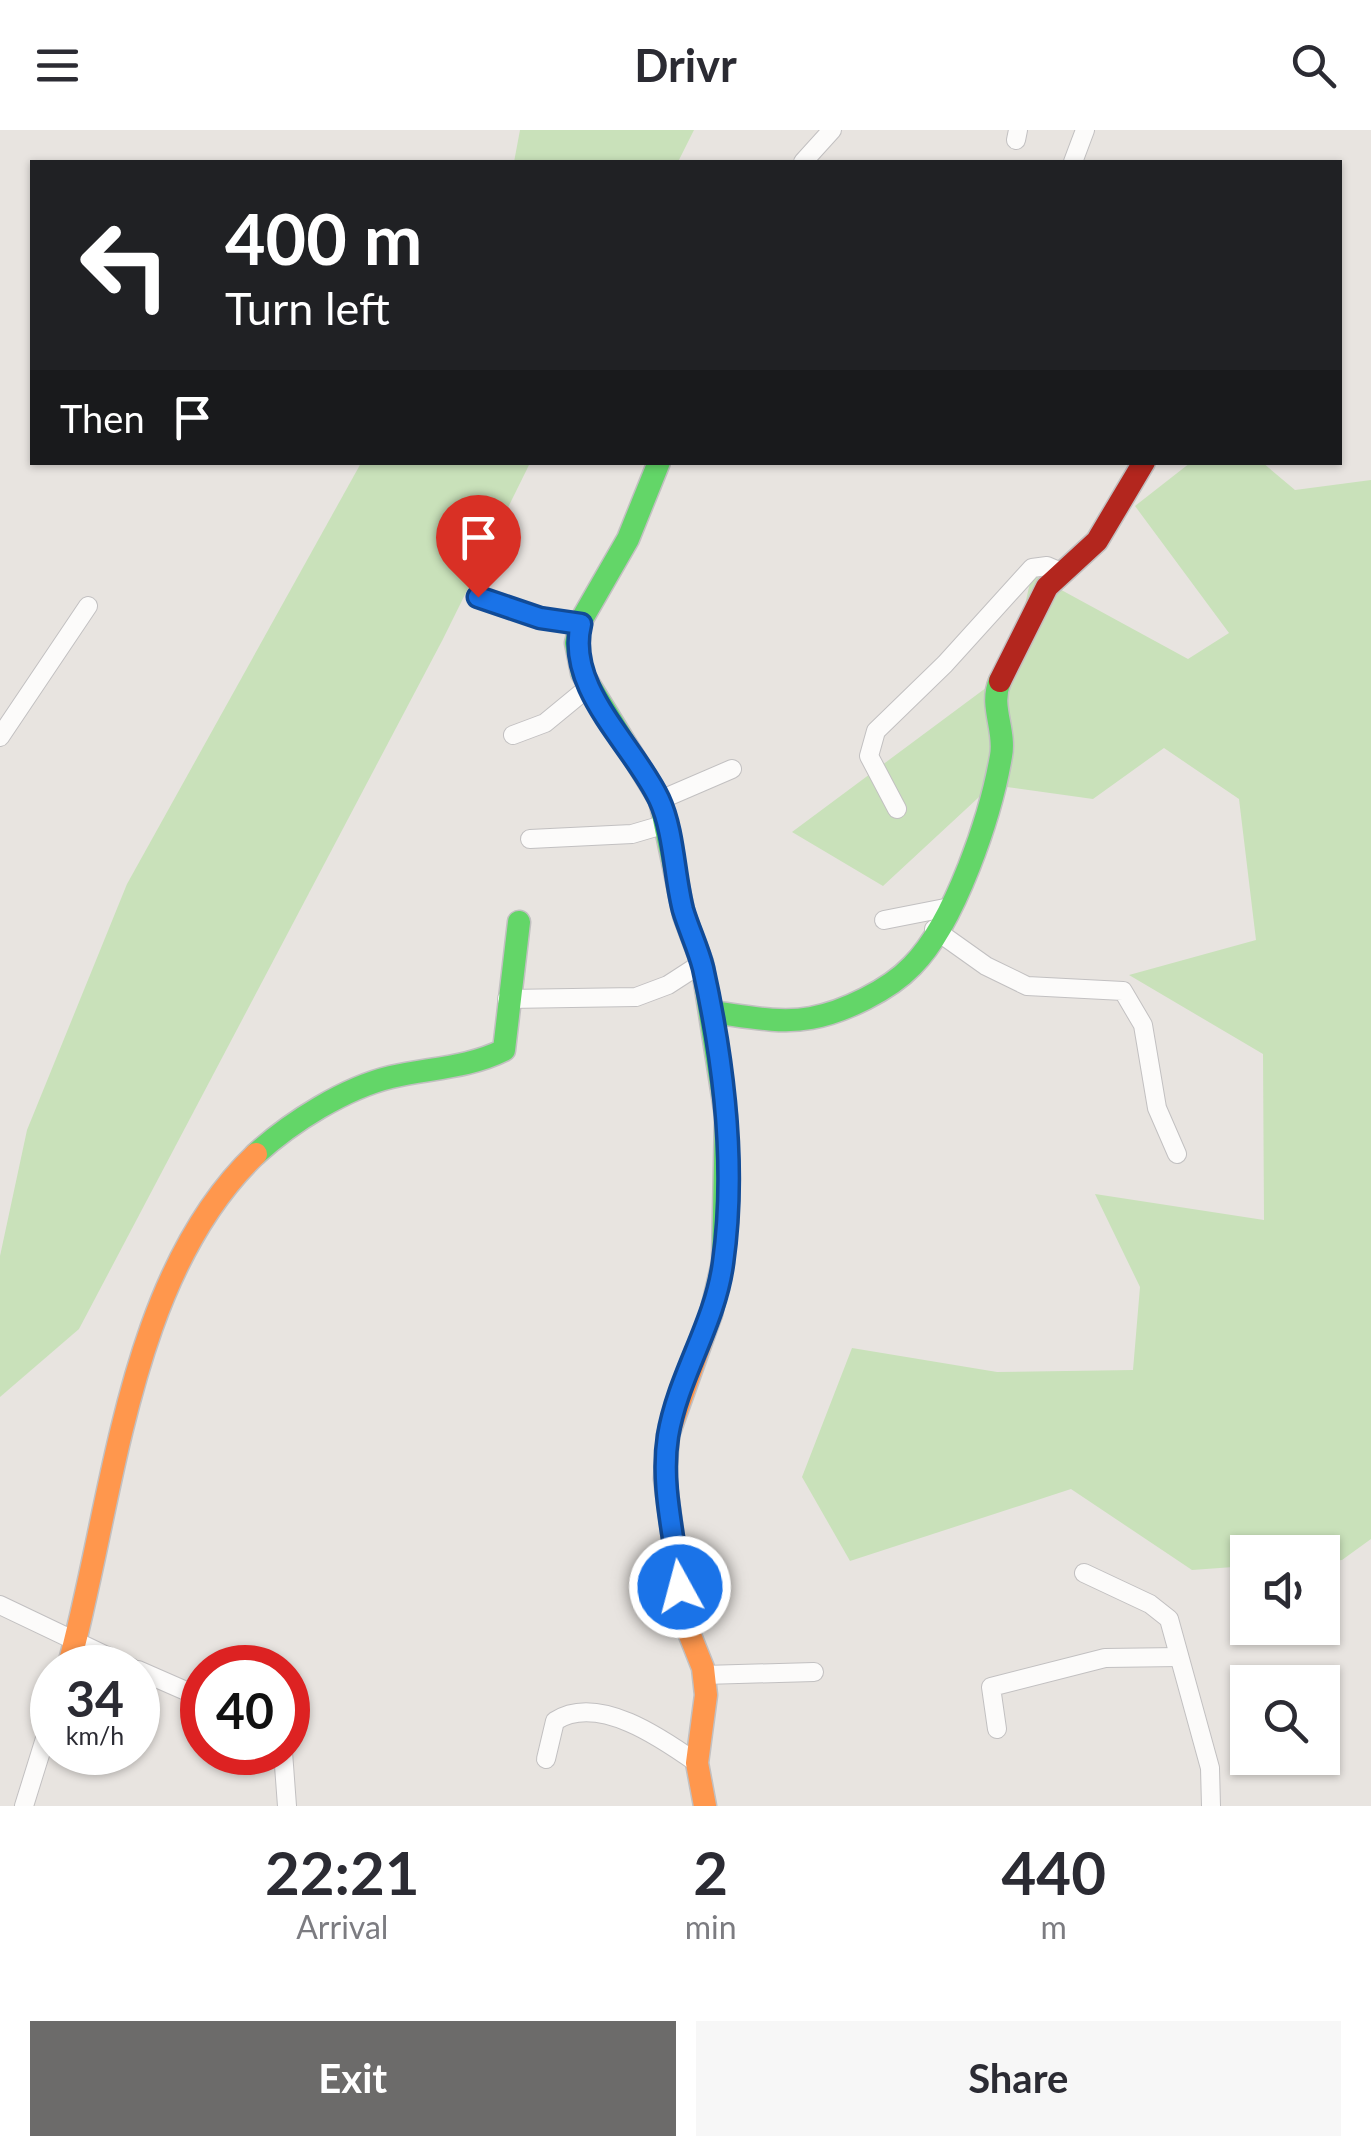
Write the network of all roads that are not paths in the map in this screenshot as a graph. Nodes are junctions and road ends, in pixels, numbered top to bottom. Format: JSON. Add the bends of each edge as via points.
{"nodes":[{"id":1,"x":832,"y":130,"type":"edge"},
{"id":2,"x":1085,"y":130,"type":"edge"},
{"id":3,"x":804,"y":160,"type":"edge"},
{"id":4,"x":1074,"y":160,"type":"edge"},
{"id":5,"x":658,"y":465,"type":"edge"},
{"id":6,"x":1142,"y":465,"type":"edge"},
{"id":7,"x":1061,"y":572,"type":"junction"},
{"id":8,"x":478,"y":597,"type":"dead end"},
{"id":9,"x":88,"y":606,"type":"dead end"},
{"id":10,"x":581,"y":624,"type":"junction"},
{"id":11,"x":590,"y":686,"type":"junction"},
{"id":12,"x":514,"y":734,"type":"dead end"},
{"id":13,"x":0,"y":737,"type":"edge"},
{"id":14,"x":732,"y":769,"type":"dead end"},
{"id":15,"x":660,"y":800,"type":"junction"},
{"id":16,"x":897,"y":809,"type":"dead end"},
{"id":17,"x":666,"y":824,"type":"junction"},
{"id":18,"x":530,"y":839,"type":"dead end"},
{"id":19,"x":945,"y":908,"type":"junction"},
{"id":20,"x":884,"y":920,"type":"dead end"},
{"id":21,"x":519,"y":922,"type":"dead end"},
{"id":22,"x":934,"y":930,"type":"junction"},
{"id":23,"x":702,"y":963,"type":"junction"},
{"id":24,"x":507,"y":999,"type":"junction"},
{"id":25,"x":712,"y":1012,"type":"junction"},
{"id":26,"x":1178,"y":1154,"type":"dead end"},
{"id":27,"x":1084,"y":1573,"type":"dead end"},
{"id":28,"x":0,"y":1606,"type":"edge"},
{"id":29,"x":76,"y":1644,"type":"joint"},
{"id":30,"x":1179,"y":1657,"type":"junction"},
{"id":31,"x":814,"y":1672,"type":"dead end"},
{"id":32,"x":704,"y":1675,"type":"junction"},
{"id":33,"x":998,"y":1730,"type":"dead end"},
{"id":34,"x":546,"y":1759,"type":"dead end"},
{"id":35,"x":697,"y":1763,"type":"junction"},
{"id":36,"x":34,"y":1775,"type":"edge"},
{"id":37,"x":285,"y":1775,"type":"edge"},
{"id":38,"x":24,"y":1806,"type":"edge"},
{"id":39,"x":287,"y":1806,"type":"edge"},
{"id":40,"x":705,"y":1806,"type":"edge"},
{"id":41,"x":1210,"y":1806,"type":"edge"}],
"edges":[{"from":1,"to":3,"type":"street"},
{"from":2,"to":4,"type":"street"},
{"from":5,"to":10,"type":"street","via":[[628,539]]},
{"from":6,"to":7,"type":"street","via":[[1097,541]]},
{"from":7,"to":16,"type":"street","via":[[1032,568],[876,730],[869,756]]},
{"from":7,"to":19,"type":"street","via":[[994,693],[1003,750],[978,838]]},
{"from":8,"to":10,"type":"street"},
{"from":9,"to":13,"type":"street"},
{"from":10,"to":11,"type":"street","via":[[577,659]]},
{"from":11,"to":12,"type":"street","via":[[545,723]]},
{"from":11,"to":15,"type":"street"},
{"from":14,"to":15,"type":"street"},
{"from":15,"to":17,"type":"street"},
{"from":17,"to":18,"type":"street","via":[[632,834]]},
{"from":17,"to":23,"type":"street","via":[[684,915]]},
{"from":19,"to":20,"type":"street"},
{"from":19,"to":22,"type":"street"},
{"from":21,"to":24,"type":"street"},
{"from":22,"to":25,"type":"street","via":[[915,964],[824,1015]]},
{"from":22,"to":26,"type":"street","via":[[1027,986],[1123,991],[1143,1025],[1157,1108]]},
{"from":23,"to":24,"type":"street","via":[[648,995],[622,1000]]},
{"from":23,"to":25,"type":"street"},
{"from":24,"to":29,"type":"street","via":[[504,1050],[362,1086],[262,1149],[230,1184],[158,1313],[129,1401]]},
{"from":25,"to":32,"type":"street","via":[[726,1116],[723,1262],[713,1310],[668,1435],[665,1479],[684,1620]]},
{"from":27,"to":30,"type":"street","via":[[1162,1611]]},
{"from":28,"to":29,"type":"street"},
{"from":30,"to":33,"type":"street","via":[[1105,1658],[991,1687]]},
{"from":30,"to":41,"type":"street","via":[[1210,1768]]},
{"from":31,"to":32,"type":"street"},
{"from":32,"to":35,"type":"street"},
{"from":34,"to":35,"type":"street","via":[[555,1721],[591,1715],[642,1726]]},
{"from":35,"to":40,"type":"street"},
{"from":36,"to":38,"type":"street"},
{"from":37,"to":39,"type":"street"}]}
